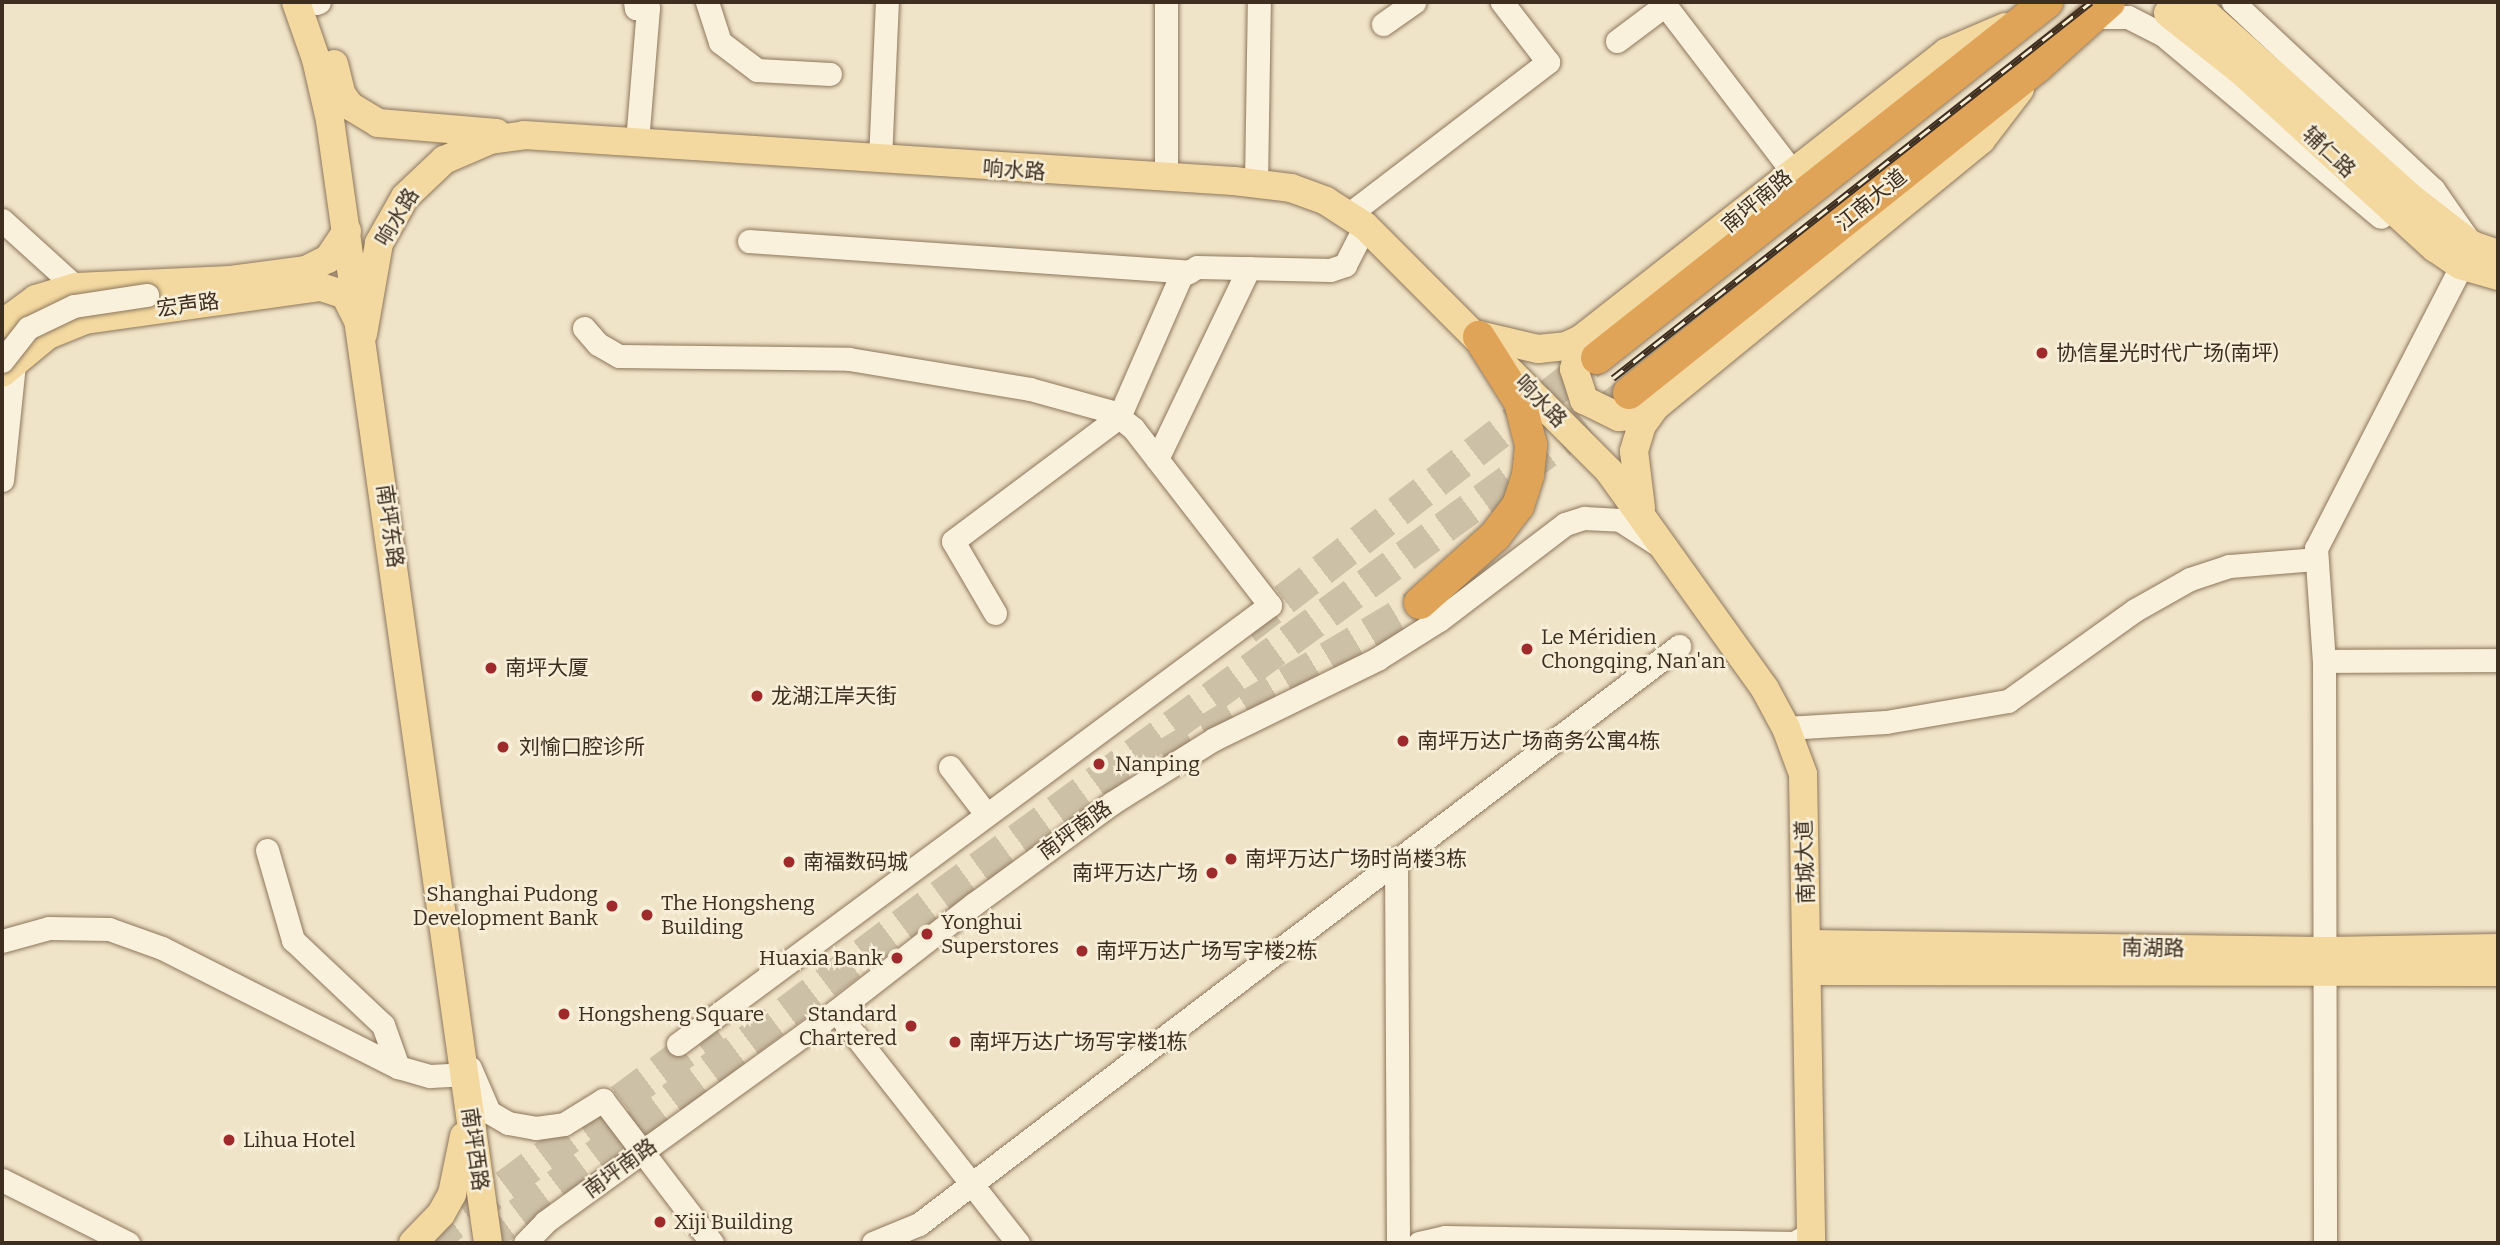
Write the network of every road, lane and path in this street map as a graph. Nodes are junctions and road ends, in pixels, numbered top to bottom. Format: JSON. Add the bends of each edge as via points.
{"nodes":[{"id":1,"x":311,"y":2,"type":"edge"},
{"id":2,"x":635,"y":2,"type":"edge"},
{"id":3,"x":707,"y":2,"type":"edge"},
{"id":4,"x":887,"y":2,"type":"edge"},
{"id":5,"x":1166,"y":2,"type":"edge"},
{"id":6,"x":1259,"y":2,"type":"edge"},
{"id":7,"x":1414,"y":2,"type":"edge"},
{"id":8,"x":1502,"y":2,"type":"edge"},
{"id":9,"x":2233,"y":2,"type":"edge"},
{"id":10,"x":2181,"y":7,"type":"edge"},
{"id":11,"x":2039,"y":9,"type":"edge"},
{"id":12,"x":2100,"y":9,"type":"edge"},
{"id":13,"x":1383,"y":24,"type":"dead end"},
{"id":14,"x":1617,"y":41,"type":"dead end"},
{"id":15,"x":831,"y":74,"type":"dead end"},
{"id":16,"x":340,"y":113,"type":"junction"},
{"id":17,"x":524,"y":135,"type":"junction"},
{"id":18,"x":637,"y":142,"type":"junction"},
{"id":19,"x":880,"y":160,"type":"junction"},
{"id":20,"x":1792,"y":172,"type":"junction"},
{"id":21,"x":1166,"y":178,"type":"junction"},
{"id":22,"x":1256,"y":184,"type":"junction"},
{"id":23,"x":2,"y":220,"type":"edge"},
{"id":24,"x":1356,"y":221,"type":"junction"},
{"id":25,"x":347,"y":231,"type":"junction"},
{"id":26,"x":748,"y":242,"type":"dead end"},
{"id":27,"x":2435,"y":248,"type":"junction"},
{"id":28,"x":2498,"y":254,"type":"edge"},
{"id":29,"x":2466,"y":255,"type":"junction"},
{"id":30,"x":1249,"y":268,"type":"junction"},
{"id":31,"x":1189,"y":272,"type":"junction"},
{"id":32,"x":2498,"y":276,"type":"edge"},
{"id":33,"x":231,"y":280,"type":"junction"},
{"id":34,"x":76,"y":287,"type":"junction"},
{"id":35,"x":11,"y":315,"type":"edge"},
{"id":36,"x":584,"y":327,"type":"dead end"},
{"id":37,"x":363,"y":334,"type":"junction"},
{"id":38,"x":1477,"y":335,"type":"junction"},
{"id":39,"x":1589,"y":349,"type":"junction"},
{"id":40,"x":6,"y":366,"type":"edge"},
{"id":41,"x":1642,"y":399,"type":"junction"},
{"id":42,"x":1119,"y":417,"type":"junction"},
{"id":43,"x":1157,"y":459,"type":"junction"},
{"id":44,"x":2,"y":480,"type":"edge"},
{"id":45,"x":1656,"y":538,"type":"junction"},
{"id":46,"x":2316,"y":559,"type":"junction"},
{"id":47,"x":1420,"y":603,"type":"tunnel mouth"},
{"id":48,"x":995,"y":613,"type":"dead end"},
{"id":49,"x":1679,"y":646,"type":"dead end"},
{"id":50,"x":2498,"y":660,"type":"edge"},
{"id":51,"x":2324,"y":661,"type":"junction"},
{"id":52,"x":1786,"y":728,"type":"junction"},
{"id":53,"x":950,"y":767,"type":"dead end"},
{"id":54,"x":986,"y":814,"type":"junction"},
{"id":55,"x":267,"y":850,"type":"dead end"},
{"id":56,"x":1396,"y":859,"type":"junction"},
{"id":57,"x":2,"y":941,"type":"edge"},
{"id":58,"x":2498,"y":948,"type":"edge"},
{"id":59,"x":1808,"y":957,"type":"junction"},
{"id":60,"x":2328,"y":962,"type":"junction"},
{"id":61,"x":2498,"y":972,"type":"edge"},
{"id":62,"x":836,"y":1011,"type":"junction"},
{"id":63,"x":678,"y":1044,"type":"dead end"},
{"id":64,"x":464,"y":1065,"type":"junction"},
{"id":65,"x":398,"y":1067,"type":"junction"},
{"id":66,"x":642,"y":1152,"type":"junction"},
{"id":67,"x":2,"y":1180,"type":"edge"},
{"id":68,"x":971,"y":1180,"type":"junction"},
{"id":69,"x":1811,"y":1238,"type":"edge"},
{"id":70,"x":128,"y":1243,"type":"edge"},
{"id":71,"x":413,"y":1243,"type":"edge"},
{"id":72,"x":488,"y":1243,"type":"edge"},
{"id":73,"x":525,"y":1243,"type":"edge"},
{"id":74,"x":712,"y":1243,"type":"edge"},
{"id":75,"x":873,"y":1243,"type":"edge"},
{"id":76,"x":1017,"y":1243,"type":"edge"},
{"id":77,"x":1398,"y":1243,"type":"edge"},
{"id":78,"x":1419,"y":1243,"type":"edge"},
{"id":79,"x":2325,"y":1243,"type":"edge"}],
"edges":[{"from":1,"to":16,"type":"main road","name":"南坪东路","via":[[316,59]]},
{"from":2,"to":18,"type":"street","via":[[635,8],[648,8]]},
{"from":3,"to":15,"type":"street","via":[[720,42],[757,70]]},
{"from":4,"to":19,"type":"street"},
{"from":5,"to":21,"type":"street"},
{"from":6,"to":22,"type":"street"},
{"from":7,"to":13,"type":"street"},
{"from":8,"to":24,"type":"street","via":[[1548,62]]},
{"from":9,"to":29,"type":"street","via":[[2433,189]]},
{"from":10,"to":27,"type":"main road","name":"辅仁路","via":[[2241,71]]},
{"from":10,"to":29,"type":"main road","name":"辅仁路","via":[[2414,200]]},
{"from":11,"to":20,"type":"main road","name":"南坪南路","via":[[1947,52]]},
{"from":11,"to":39,"type":"highway"},
{"from":12,"to":27,"type":"street","via":[[2162,34],[2400,233]]},
{"from":12,"to":41,"type":"highway","name":"江南大道"},
{"from":14,"to":20,"type":"street","via":[[1665,5]]},
{"from":16,"to":17,"type":"main road","via":[[378,122]]},
{"from":16,"to":25,"type":"main road","name":"南坪东路"},
{"from":17,"to":18,"type":"main road","name":"响水路"},
{"from":17,"to":37,"type":"main road","name":"响水路","via":[[490,140],[444,160],[405,197],[377,252]]},
{"from":18,"to":19,"type":"main road","name":"响水路"},
{"from":19,"to":21,"type":"main road","name":"响水路"},
{"from":20,"to":39,"type":"main road","name":"南坪南路"},
{"from":21,"to":22,"type":"main road","name":"响水路"},
{"from":22,"to":24,"type":"main road","name":"响水路","via":[[1291,188]]},
{"from":23,"to":34,"type":"street"},
{"from":24,"to":30,"type":"street","via":[[1345,265],[1330,270]]},
{"from":24,"to":38,"type":"main road","name":"响水路"},
{"from":25,"to":33,"type":"main road","name":"宏声路","via":[[318,266]]},
{"from":25,"to":37,"type":"main road","name":"南坪东路"},
{"from":26,"to":31,"type":"street"},
{"from":27,"to":29,"type":"main road","name":"辅仁路"},
{"from":28,"to":29,"type":"main road","name":"辅仁路"},
{"from":29,"to":32,"type":"main road","name":"辅仁路"},
{"from":29,"to":46,"type":"street","via":[[2316,548]]},
{"from":30,"to":31,"type":"street","via":[[1196,267]]},
{"from":30,"to":43,"type":"street"},
{"from":31,"to":42,"type":"street","via":[[1181,276]]},
{"from":33,"to":34,"type":"main road","name":"宏声路"},
{"from":33,"to":40,"type":"street","bridge":true,"via":[[74,306],[28,328]]},
{"from":34,"to":35,"type":"main road","name":"宏声路"},
{"from":35,"to":40,"type":"street"},
{"from":36,"to":42,"type":"street","via":[[598,345],[619,356],[849,359],[1030,389]]},
{"from":37,"to":40,"type":"main road","name":"宏声路","via":[[345,295],[321,287],[85,320],[48,335]]},
{"from":37,"to":64,"type":"main road","name":"南坪东路"},
{"from":38,"to":39,"type":"main road","name":"南坪南路","via":[[1538,349]]},
{"from":38,"to":45,"type":"main road","name":"响水路","via":[[1609,471]]},
{"from":38,"to":47,"type":"highway","via":[[1520,402],[1531,444],[1528,475],[1518,506],[1495,536]]},
{"from":39,"to":41,"type":"main road","via":[[1574,369],[1584,400],[1619,418],[1636,416]]},
{"from":40,"to":44,"type":"street"},
{"from":41,"to":45,"type":"main road","via":[[1642,425],[1634,451],[1637,497]]},
{"from":42,"to":43,"type":"street"},
{"from":42,"to":48,"type":"street","via":[[953,541]]},
{"from":43,"to":54,"type":"street","via":[[1270,605]]},
{"from":45,"to":52,"type":"main road","name":"南城大道","via":[[1765,689]]},
{"from":45,"to":62,"type":"street","name":"南坪南路","via":[[1620,520],[1584,517],[1536,543],[1377,659],[1214,739],[1112,803]]},
{"from":46,"to":51,"type":"street"},
{"from":46,"to":52,"type":"street","via":[[2229,566],[2190,579],[2135,610],[2008,701],[1886,722]]},
{"from":49,"to":56,"type":"street"},
{"from":50,"to":51,"type":"street"},
{"from":51,"to":60,"type":"street"},
{"from":52,"to":59,"type":"main road","name":"南城大道","via":[[1802,774]]},
{"from":53,"to":54,"type":"street"},
{"from":54,"to":63,"type":"street"},
{"from":55,"to":65,"type":"street","via":[[293,940],[383,1025]]},
{"from":56,"to":68,"type":"street"},
{"from":56,"to":77,"type":"street"},
{"from":57,"to":65,"type":"street","via":[[49,928],[109,929],[162,948]]},
{"from":58,"to":60,"type":"main road"},
{"from":59,"to":60,"type":"main road"},
{"from":59,"to":69,"type":"main road","name":"南城大道"},
{"from":60,"to":61,"type":"main road"},
{"from":60,"to":79,"type":"street"},
{"from":62,"to":66,"type":"street","name":"南坪南路"},
{"from":62,"to":68,"type":"street"},
{"from":64,"to":65,"type":"street","via":[[430,1076]]},
{"from":64,"to":66,"type":"street","via":[[489,1112],[508,1124],[536,1128],[564,1124],[603,1100]]},
{"from":64,"to":71,"type":"main road","via":[[464,1134],[452,1194]]},
{"from":64,"to":72,"type":"main road","name":"南坪西路"},
{"from":66,"to":73,"type":"street","name":"南坪南路","via":[[545,1222]]},
{"from":66,"to":74,"type":"street"},
{"from":67,"to":70,"type":"street"},
{"from":68,"to":75,"type":"street","via":[[919,1224]]},
{"from":68,"to":76,"type":"street"},
{"from":69,"to":78,"type":"street","via":[[1794,1242],[1446,1237]]}]}
